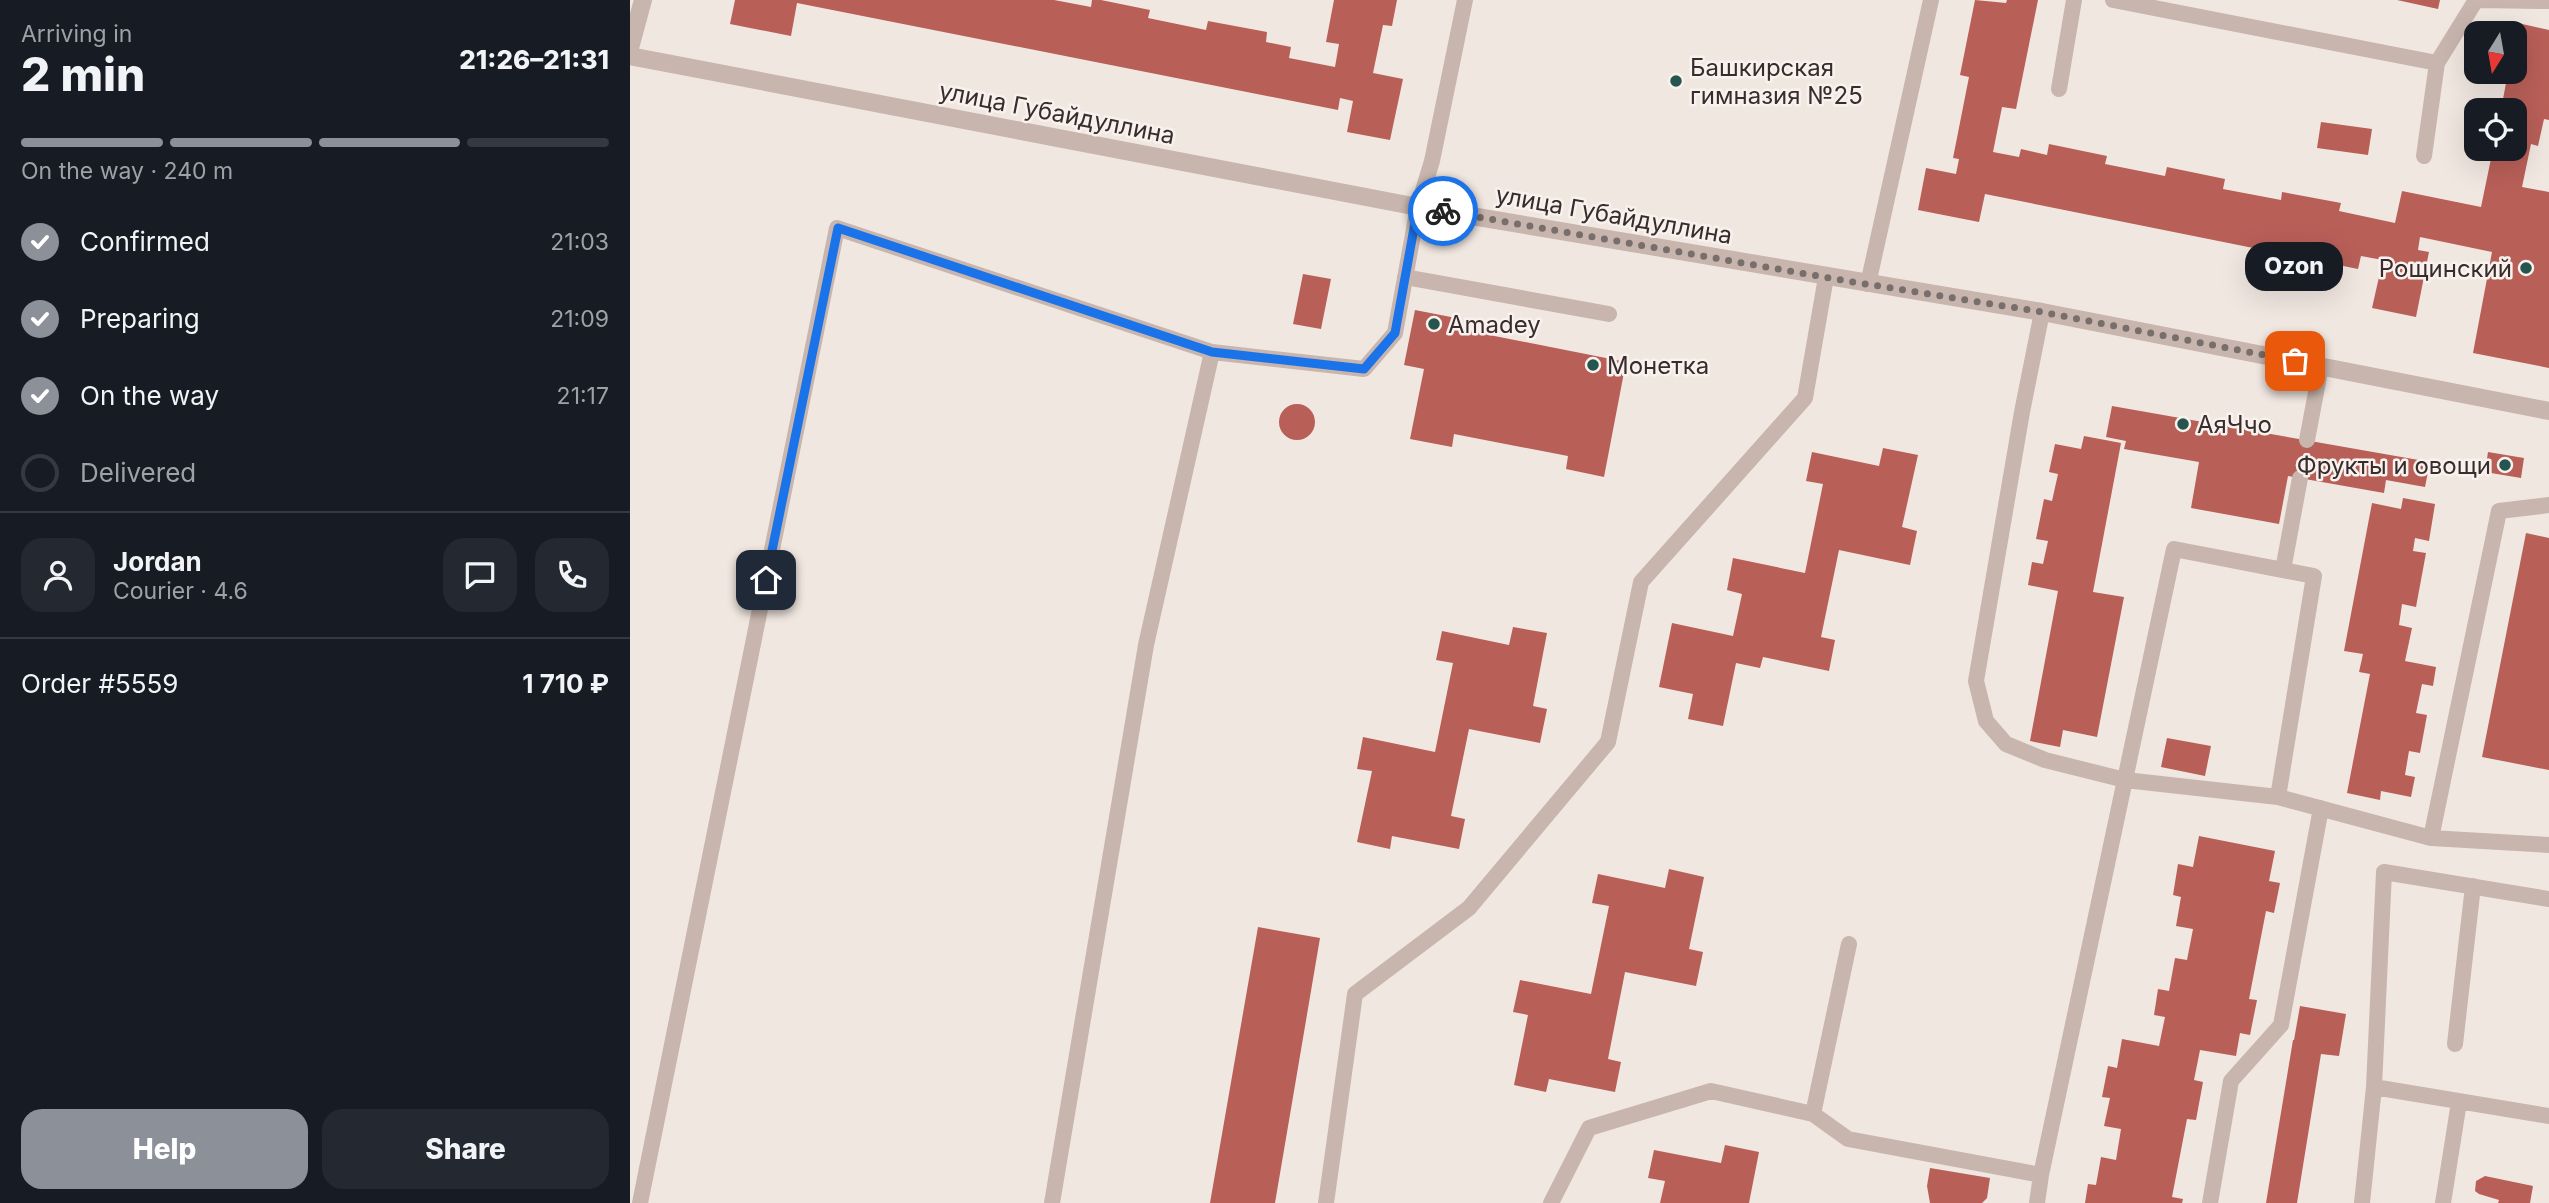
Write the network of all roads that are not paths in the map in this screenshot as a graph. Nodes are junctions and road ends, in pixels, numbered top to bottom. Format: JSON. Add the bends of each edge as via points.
{"nodes":[{"id":1,"x":643,"y":0,"type":"edge"},
{"id":2,"x":1465,"y":0,"type":"edge"},
{"id":3,"x":1931,"y":0,"type":"edge"},
{"id":4,"x":2074,"y":0,"type":"edge"},
{"id":5,"x":2113,"y":0,"type":"edge"},
{"id":6,"x":2549,"y":1,"type":"edge"},
{"id":7,"x":630,"y":48,"type":"edge"},
{"id":8,"x":630,"y":57,"type":"edge"},
{"id":9,"x":2437,"y":63,"type":"junction"},
{"id":10,"x":2059,"y":89,"type":"dead end"},
{"id":11,"x":2424,"y":156,"type":"dead end"},
{"id":12,"x":1418,"y":206,"type":"junction"},
{"id":13,"x":1405,"y":277,"type":"junction"},
{"id":14,"x":1826,"y":277,"type":"junction"},
{"id":15,"x":1868,"y":284,"type":"junction"},
{"id":16,"x":2042,"y":312,"type":"junction"},
{"id":17,"x":1609,"y":314,"type":"dead end"},
{"id":18,"x":1212,"y":352,"type":"junction"},
{"id":19,"x":2320,"y":366,"type":"junction"},
{"id":20,"x":2549,"y":411,"type":"edge"},
{"id":21,"x":2307,"y":440,"type":"dead end"},
{"id":22,"x":2300,"y":478,"type":"dead end"},
{"id":23,"x":2549,"y":505,"type":"edge"},
{"id":24,"x":2283,"y":570,"type":"junction"},
{"id":25,"x":2125,"y":780,"type":"junction"},
{"id":26,"x":2278,"y":797,"type":"junction"},
{"id":27,"x":2321,"y":808,"type":"junction"},
{"id":28,"x":2431,"y":838,"type":"junction"},
{"id":29,"x":2549,"y":845,"type":"edge"},
{"id":30,"x":2473,"y":887,"type":"junction"},
{"id":31,"x":2549,"y":899,"type":"edge"},
{"id":32,"x":1849,"y":944,"type":"dead end"},
{"id":33,"x":2455,"y":1044,"type":"dead end"},
{"id":34,"x":2374,"y":1087,"type":"junction"},
{"id":35,"x":2459,"y":1102,"type":"junction"},
{"id":36,"x":1813,"y":1114,"type":"junction"},
{"id":37,"x":2549,"y":1116,"type":"edge"},
{"id":38,"x":2042,"y":1175,"type":"junction"},
{"id":39,"x":640,"y":1203,"type":"edge"},
{"id":40,"x":1052,"y":1203,"type":"edge"},
{"id":41,"x":1326,"y":1203,"type":"edge"},
{"id":42,"x":1551,"y":1203,"type":"edge"},
{"id":43,"x":2037,"y":1203,"type":"edge"},
{"id":44,"x":2210,"y":1203,"type":"edge"},
{"id":45,"x":2362,"y":1203,"type":"edge"},
{"id":46,"x":2443,"y":1203,"type":"edge"}],
"edges":[{"from":1,"to":7,"type":"street"},
{"from":2,"to":12,"type":"lane","via":[[1432,161]]},
{"from":3,"to":15,"type":"lane"},
{"from":4,"to":10,"type":"lane"},
{"from":5,"to":9,"type":"lane"},
{"from":6,"to":9,"type":"lane","via":[[2476,0]]},
{"from":8,"to":12,"type":"street","name":"улица Губайдуллина"},
{"from":9,"to":11,"type":"lane"},
{"from":12,"to":13,"type":"lane"},
{"from":12,"to":14,"type":"street","name":"улица Губайдуллина"},
{"from":13,"to":17,"type":"lane"},
{"from":13,"to":18,"type":"lane","via":[[1395,333],[1364,369]]},
{"from":14,"to":15,"type":"street","name":"улица Губайдуллина"},
{"from":14,"to":41,"type":"lane","via":[[1805,398],[1641,582],[1608,742],[1469,908],[1355,994]]},
{"from":15,"to":16,"type":"street","name":"улица Губайдуллина"},
{"from":16,"to":19,"type":"street","name":"улица Губайдуллина"},
{"from":16,"to":25,"type":"lane","via":[[1976,681],[1986,721],[2006,744],[2045,760]]},
{"from":18,"to":39,"type":"lane","via":[[838,228]]},
{"from":18,"to":40,"type":"lane","via":[[1146,645]]},
{"from":19,"to":20,"type":"street","name":"улица Губайдуллина"},
{"from":19,"to":21,"type":"lane"},
{"from":22,"to":24,"type":"lane"},
{"from":23,"to":28,"type":"lane","via":[[2499,511]]},
{"from":24,"to":25,"type":"lane","via":[[2174,548]]},
{"from":24,"to":26,"type":"lane","via":[[2314,576]]},
{"from":25,"to":26,"type":"lane"},
{"from":25,"to":38,"type":"lane"},
{"from":26,"to":27,"type":"lane"},
{"from":27,"to":28,"type":"lane"},
{"from":27,"to":44,"type":"lane","via":[[2281,1025],[2231,1081]]},
{"from":28,"to":29,"type":"lane"},
{"from":30,"to":31,"type":"lane"},
{"from":30,"to":33,"type":"lane"},
{"from":30,"to":34,"type":"lane","via":[[2384,872]]},
{"from":32,"to":36,"type":"lane"},
{"from":34,"to":35,"type":"lane"},
{"from":34,"to":45,"type":"lane"},
{"from":35,"to":37,"type":"lane"},
{"from":35,"to":46,"type":"lane"},
{"from":36,"to":38,"type":"lane","via":[[1848,1139]]},
{"from":36,"to":42,"type":"lane","via":[[1711,1091],[1589,1128]]},
{"from":38,"to":43,"type":"lane"}]}
